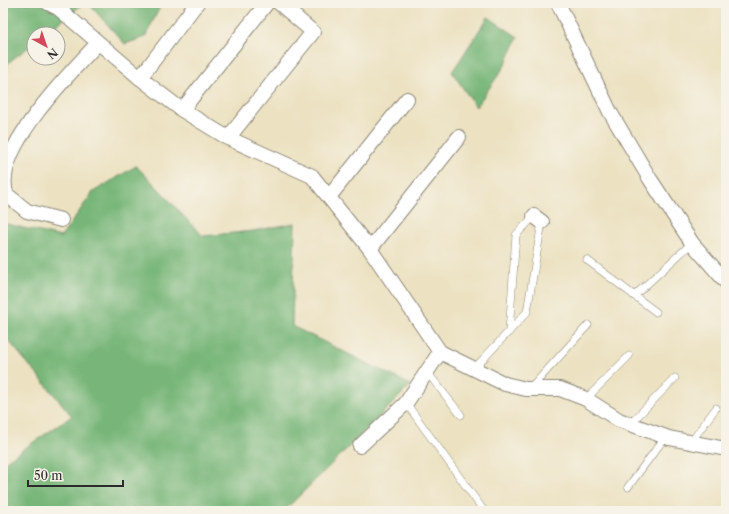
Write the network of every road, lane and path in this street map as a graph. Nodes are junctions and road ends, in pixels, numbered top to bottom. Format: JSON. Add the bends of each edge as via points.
{"nodes":[{"id":1,"x":48,"y":3,"type":"edge"},
{"id":2,"x":197,"y":3,"type":"edge"},
{"id":3,"x":267,"y":3,"type":"edge"},
{"id":4,"x":279,"y":3,"type":"edge"},
{"id":5,"x":558,"y":3,"type":"edge"},
{"id":6,"x":98,"y":43,"type":"junction"},
{"id":7,"x":140,"y":78,"type":"junction"},
{"id":8,"x":407,"y":99,"type":"dead end"},
{"id":9,"x":182,"y":110,"type":"junction"},
{"id":10,"x":459,"y":137,"type":"dead end"},
{"id":11,"x":228,"y":138,"type":"junction"},
{"id":12,"x":329,"y":197,"type":"junction"},
{"id":13,"x":62,"y":220,"type":"dead end"},
{"id":14,"x":692,"y":243,"type":"junction"},
{"id":15,"x":370,"y":249,"type":"junction"},
{"id":16,"x":587,"y":260,"type":"dead end"},
{"id":17,"x":726,"y":282,"type":"edge"},
{"id":18,"x":634,"y":296,"type":"junction"},
{"id":19,"x":656,"y":312,"type":"dead end"},
{"id":20,"x":588,"y":325,"type":"dead end"},
{"id":21,"x":509,"y":332,"type":"junction"},
{"id":22,"x":440,"y":352,"type":"junction"},
{"id":23,"x":628,"y":356,"type":"dead end"},
{"id":24,"x":474,"y":369,"type":"junction"},
{"id":25,"x":427,"y":372,"type":"junction"},
{"id":26,"x":675,"y":378,"type":"dead end"},
{"id":27,"x":530,"y":389,"type":"junction"},
{"id":28,"x":586,"y":399,"type":"junction"},
{"id":29,"x":406,"y":403,"type":"junction"},
{"id":30,"x":716,"y":408,"type":"dead end"},
{"id":31,"x":461,"y":415,"type":"dead end"},
{"id":32,"x":630,"y":424,"type":"junction"},
{"id":33,"x":666,"y":436,"type":"junction"},
{"id":34,"x":692,"y":442,"type":"junction"},
{"id":35,"x":360,"y":446,"type":"dead end"},
{"id":36,"x":726,"y":449,"type":"edge"},
{"id":37,"x":628,"y":487,"type":"dead end"},
{"id":38,"x":484,"y":511,"type":"edge"}],
"edges":[{"from":1,"to":6,"type":"street","via":[[58,8]]},
{"from":2,"to":7,"type":"street"},
{"from":3,"to":9,"type":"street"},
{"from":4,"to":11,"type":"street","via":[[313,32]]},
{"from":5,"to":14,"type":"street","via":[[610,112]]},
{"from":6,"to":7,"type":"street"},
{"from":6,"to":13,"type":"street","via":[[52,92],[14,150],[5,175],[6,194],[27,211]]},
{"from":7,"to":9,"type":"street"},
{"from":8,"to":12,"type":"street"},
{"from":9,"to":11,"type":"street"},
{"from":10,"to":15,"type":"street"},
{"from":11,"to":12,"type":"street","via":[[312,176]]},
{"from":12,"to":15,"type":"street"},
{"from":14,"to":17,"type":"street"},
{"from":14,"to":18,"type":"lane"},
{"from":15,"to":22,"type":"street"},
{"from":16,"to":18,"type":"lane"},
{"from":18,"to":19,"type":"lane"},
{"from":20,"to":27,"type":"lane"},
{"from":21,"to":21,"type":"lane","via":[[527,312],[538,219],[516,236]]},
{"from":21,"to":24,"type":"lane"},
{"from":22,"to":24,"type":"street"},
{"from":22,"to":25,"type":"street"},
{"from":23,"to":28,"type":"lane"},
{"from":24,"to":27,"type":"street","via":[[505,384]]},
{"from":25,"to":29,"type":"street"},
{"from":25,"to":31,"type":"lane"},
{"from":26,"to":32,"type":"lane"},
{"from":27,"to":28,"type":"street","via":[[560,389]]},
{"from":28,"to":32,"type":"street"},
{"from":29,"to":35,"type":"street"},
{"from":29,"to":38,"type":"lane"},
{"from":30,"to":34,"type":"lane"},
{"from":32,"to":33,"type":"street"},
{"from":33,"to":34,"type":"street"},
{"from":33,"to":37,"type":"lane"},
{"from":34,"to":36,"type":"street"}]}
